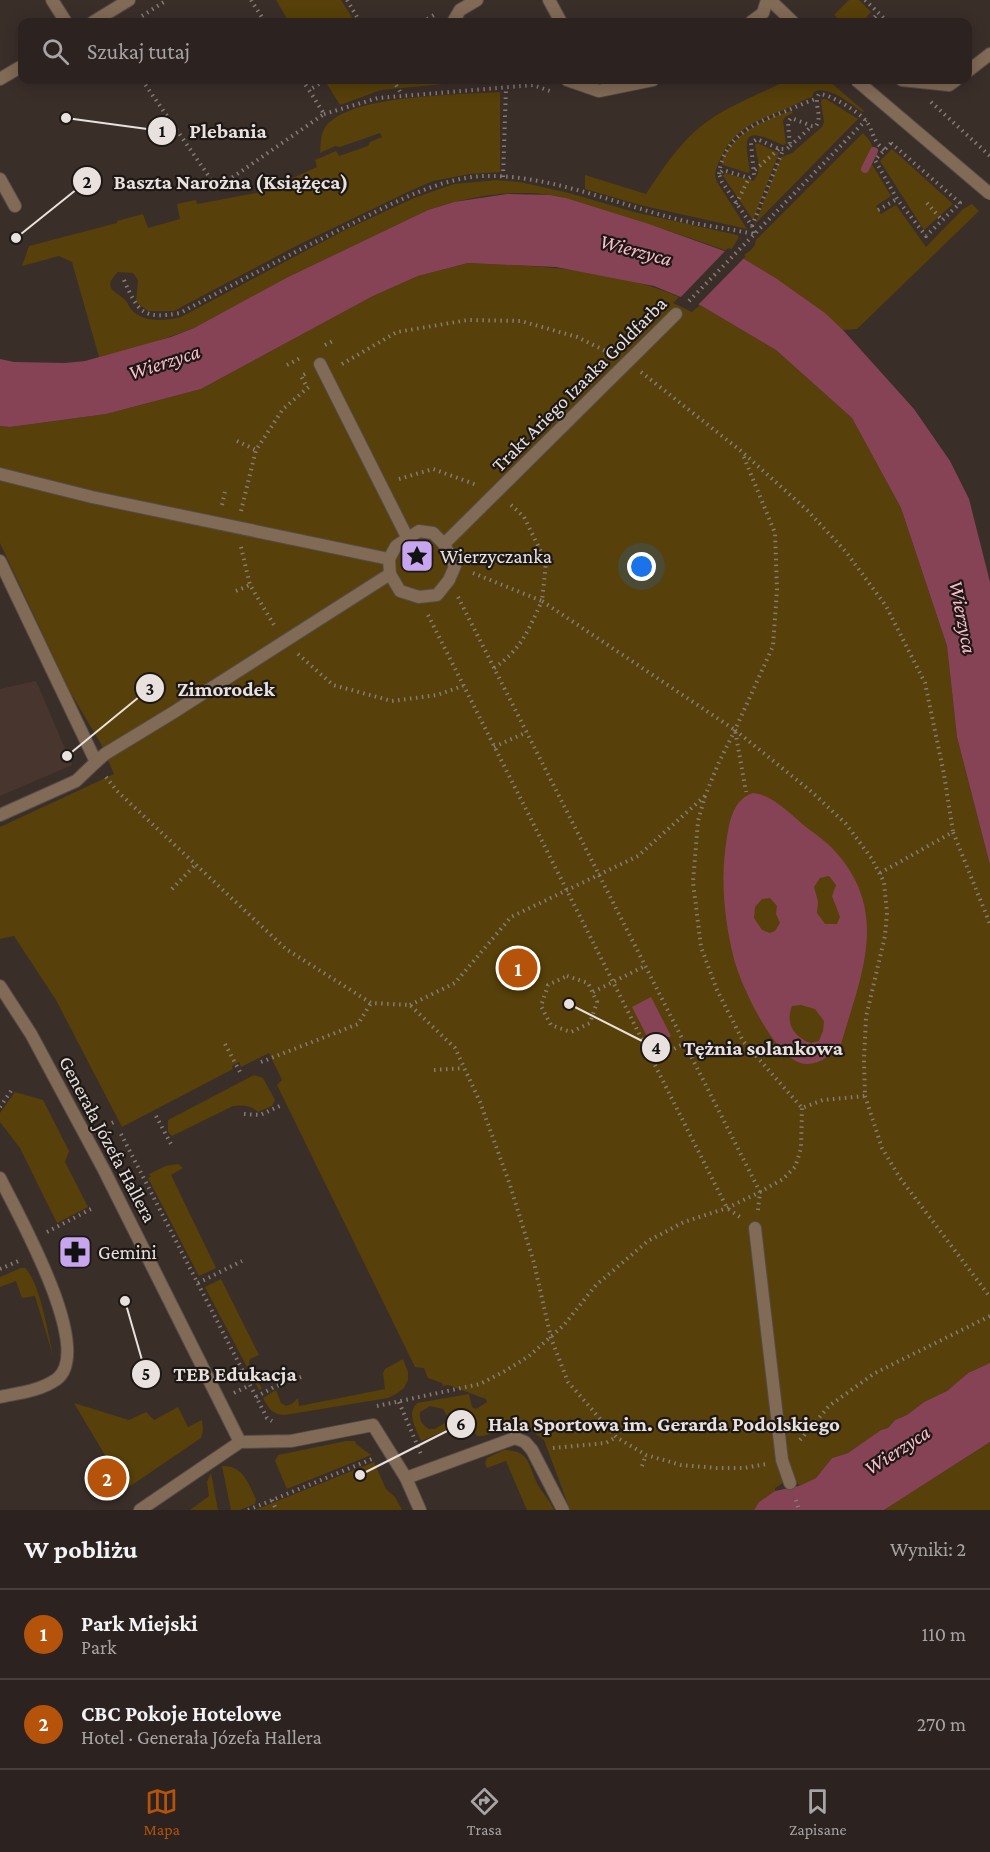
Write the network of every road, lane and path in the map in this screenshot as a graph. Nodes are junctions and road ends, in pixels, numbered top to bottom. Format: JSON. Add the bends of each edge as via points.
{"nodes":[{"id":1,"x":52,"y":0,"type":"edge"},
{"id":2,"x":129,"y":0,"type":"edge"},
{"id":3,"x":167,"y":0,"type":"edge"},
{"id":4,"x":250,"y":0,"type":"edge"},
{"id":5,"x":347,"y":0,"type":"edge"},
{"id":6,"x":477,"y":0,"type":"edge"},
{"id":7,"x":549,"y":0,"type":"edge"},
{"id":8,"x":768,"y":0,"type":"edge"},
{"id":9,"x":865,"y":0,"type":"edge"},
{"id":10,"x":878,"y":14,"type":"junction"},
{"id":11,"x":140,"y":17,"type":"dead end"},
{"id":12,"x":63,"y":18,"type":"edge"},
{"id":13,"x":100,"y":18,"type":"edge"},
{"id":14,"x":262,"y":18,"type":"edge"},
{"id":15,"x":358,"y":18,"type":"edge"},
{"id":16,"x":455,"y":18,"type":"edge"},
{"id":17,"x":559,"y":18,"type":"edge"},
{"id":18,"x":756,"y":18,"type":"edge"},
{"id":19,"x":788,"y":18,"type":"edge"},
{"id":20,"x":874,"y":18,"type":"edge"},
{"id":21,"x":883,"y":18,"type":"edge"},
{"id":22,"x":990,"y":54,"type":"edge"},
{"id":23,"x":18,"y":68,"type":"edge"},
{"id":24,"x":972,"y":68,"type":"edge"},
{"id":25,"x":0,"y":79,"type":"edge"},
{"id":26,"x":145,"y":84,"type":"edge"},
{"id":27,"x":305,"y":84,"type":"edge"},
{"id":28,"x":319,"y":84,"type":"edge"},
{"id":29,"x":395,"y":84,"type":"edge"},
{"id":30,"x":579,"y":84,"type":"edge"},
{"id":31,"x":595,"y":84,"type":"edge"},
{"id":32,"x":633,"y":84,"type":"edge"},
{"id":33,"x":861,"y":84,"type":"edge"},
{"id":34,"x":933,"y":84,"type":"edge"},
{"id":35,"x":951,"y":84,"type":"edge"},
{"id":36,"x":506,"y":87,"type":"junction"},
{"id":37,"x":309,"y":90,"type":"junction"},
{"id":38,"x":599,"y":91,"type":"junction"},
{"id":39,"x":402,"y":95,"type":"junction"},
{"id":40,"x":561,"y":96,"type":"dead end"},
{"id":41,"x":816,"y":99,"type":"junction"},
{"id":42,"x":940,"y":110,"type":"dead end"},
{"id":43,"x":324,"y":114,"type":"junction"},
{"id":44,"x":866,"y":120,"type":"junction"},
{"id":45,"x":812,"y":126,"type":"junction"},
{"id":46,"x":790,"y":146,"type":"junction"},
{"id":47,"x":781,"y":149,"type":"junction"},
{"id":48,"x":884,"y":150,"type":"junction"},
{"id":49,"x":990,"y":156,"type":"edge"},
{"id":50,"x":755,"y":170,"type":"junction"},
{"id":51,"x":718,"y":174,"type":"junction"},
{"id":52,"x":503,"y":177,"type":"junction"},
{"id":53,"x":748,"y":178,"type":"junction"},
{"id":54,"x":0,"y":179,"type":"edge"},
{"id":55,"x":990,"y":194,"type":"edge"},
{"id":56,"x":897,"y":199,"type":"junction"},
{"id":57,"x":927,"y":203,"type":"dead end"},
{"id":58,"x":736,"y":204,"type":"junction"},
{"id":59,"x":15,"y":206,"type":"dead end"},
{"id":60,"x":878,"y":210,"type":"dead end"},
{"id":61,"x":942,"y":220,"type":"junction"},
{"id":62,"x":752,"y":226,"type":"junction"},
{"id":63,"x":754,"y":234,"type":"junction"},
{"id":64,"x":124,"y":280,"type":"dead end"},
{"id":65,"x":676,"y":314,"type":"joint"},
{"id":66,"x":627,"y":361,"type":"junction"},
{"id":67,"x":322,"y":369,"type":"junction"},
{"id":68,"x":302,"y":376,"type":"dead end"},
{"id":69,"x":308,"y":388,"type":"junction"},
{"id":70,"x":237,"y":441,"type":"dead end"},
{"id":71,"x":256,"y":450,"type":"junction"},
{"id":72,"x":741,"y":451,"type":"junction"},
{"id":73,"x":0,"y":474,"type":"edge"},
{"id":74,"x":382,"y":488,"type":"junction"},
{"id":75,"x":499,"y":492,"type":"junction"},
{"id":76,"x":237,"y":528,"type":"junction"},
{"id":77,"x":407,"y":537,"type":"junction"},
{"id":78,"x":444,"y":544,"type":"junction"},
{"id":79,"x":389,"y":559,"type":"junction"},
{"id":80,"x":0,"y":561,"type":"edge"},
{"id":81,"x":455,"y":566,"type":"junction"},
{"id":82,"x":390,"y":574,"type":"junction"},
{"id":83,"x":449,"y":580,"type":"junction"},
{"id":84,"x":250,"y":585,"type":"junction"},
{"id":85,"x":236,"y":591,"type":"dead end"},
{"id":86,"x":419,"y":597,"type":"junction"},
{"id":87,"x":543,"y":601,"type":"junction"},
{"id":88,"x":283,"y":641,"type":"junction"},
{"id":89,"x":494,"y":668,"type":"junction"},
{"id":90,"x":463,"y":686,"type":"junction"},
{"id":91,"x":735,"y":730,"type":"junction"},
{"id":92,"x":526,"y":732,"type":"junction"},
{"id":93,"x":494,"y":747,"type":"junction"},
{"id":94,"x":96,"y":762,"type":"junction"},
{"id":95,"x":746,"y":792,"type":"dead end"},
{"id":96,"x":705,"y":796,"type":"junction"},
{"id":97,"x":0,"y":815,"type":"edge"},
{"id":98,"x":953,"y":832,"type":"junction"},
{"id":99,"x":196,"y":864,"type":"junction"},
{"id":100,"x":880,"y":873,"type":"junction"},
{"id":101,"x":599,"y":874,"type":"junction"},
{"id":102,"x":172,"y":889,"type":"dead end"},
{"id":103,"x":566,"y":889,"type":"junction"},
{"id":104,"x":990,"y":924,"type":"edge"},
{"id":105,"x":645,"y":966,"type":"junction"},
{"id":106,"x":613,"y":982,"type":"junction"},
{"id":107,"x":0,"y":986,"type":"edge"},
{"id":108,"x":593,"y":992,"type":"junction"},
{"id":109,"x":371,"y":1003,"type":"junction"},
{"id":110,"x":410,"y":1005,"type":"junction"},
{"id":111,"x":685,"y":1043,"type":"junction"},
{"id":112,"x":225,"y":1044,"type":"dead end"},
{"id":113,"x":652,"y":1060,"type":"junction"},
{"id":114,"x":261,"y":1062,"type":"dead end"},
{"id":115,"x":464,"y":1068,"type":"junction"},
{"id":116,"x":435,"y":1070,"type":"dead end"},
{"id":117,"x":240,"y":1072,"type":"dead end"},
{"id":118,"x":13,"y":1088,"type":"dead end"},
{"id":119,"x":865,"y":1096,"type":"junction"},
{"id":120,"x":282,"y":1105,"type":"dead end"},
{"id":121,"x":0,"y":1107,"type":"edge"},
{"id":122,"x":802,"y":1108,"type":"junction"},
{"id":123,"x":244,"y":1114,"type":"dead end"},
{"id":124,"x":156,"y":1116,"type":"dead end"},
{"id":125,"x":121,"y":1134,"type":"dead end"},
{"id":126,"x":172,"y":1146,"type":"dead end"},
{"id":127,"x":0,"y":1178,"type":"edge"},
{"id":128,"x":760,"y":1192,"type":"junction"},
{"id":129,"x":93,"y":1208,"type":"dead end"},
{"id":130,"x":728,"y":1208,"type":"junction"},
{"id":131,"x":60,"y":1226,"type":"dead end"},
{"id":132,"x":755,"y":1228,"type":"dead end"},
{"id":133,"x":243,"y":1261,"type":"dead end"},
{"id":134,"x":7,"y":1266,"type":"dead end"},
{"id":135,"x":0,"y":1269,"type":"edge"},
{"id":136,"x":198,"y":1283,"type":"junction"},
{"id":137,"x":990,"y":1297,"type":"edge"},
{"id":138,"x":990,"y":1316,"type":"edge"},
{"id":139,"x":551,"y":1338,"type":"junction"},
{"id":140,"x":301,"y":1377,"type":"dead end"},
{"id":141,"x":250,"y":1385,"type":"junction"},
{"id":142,"x":231,"y":1395,"type":"dead end"},
{"id":143,"x":0,"y":1397,"type":"edge"},
{"id":144,"x":256,"y":1397,"type":"junction"},
{"id":145,"x":399,"y":1402,"type":"junction"},
{"id":146,"x":376,"y":1406,"type":"dead end"},
{"id":147,"x":274,"y":1423,"type":"dead end"},
{"id":148,"x":616,"y":1437,"type":"junction"},
{"id":149,"x":240,"y":1442,"type":"junction"},
{"id":150,"x":532,"y":1450,"type":"junction"},
{"id":151,"x":646,"y":1455,"type":"junction"},
{"id":152,"x":782,"y":1460,"type":"junction"},
{"id":153,"x":642,"y":1466,"type":"dead end"},
{"id":154,"x":379,"y":1467,"type":"dead end"},
{"id":155,"x":427,"y":1470,"type":"junction"},
{"id":156,"x":406,"y":1478,"type":"junction"},
{"id":157,"x":790,"y":1483,"type":"dead end"},
{"id":158,"x":272,"y":1500,"type":"junction"},
{"id":159,"x":275,"y":1507,"type":"dead end"},
{"id":160,"x":140,"y":1510,"type":"edge"},
{"id":161,"x":248,"y":1510,"type":"edge"},
{"id":162,"x":420,"y":1510,"type":"edge"},
{"id":163,"x":563,"y":1510,"type":"edge"}],
"edges":[{"from":1,"to":12,"type":"street"},
{"from":2,"to":13,"type":"street"},
{"from":3,"to":11,"type":"path"},
{"from":4,"to":14,"type":"path"},
{"from":5,"to":15,"type":"path"},
{"from":6,"to":16,"type":"street","via":[[460,10]]},
{"from":7,"to":17,"type":"street"},
{"from":8,"to":18,"type":"street"},
{"from":8,"to":19,"type":"street"},
{"from":9,"to":10,"type":"path"},
{"from":10,"to":20,"type":"path"},
{"from":10,"to":21,"type":"path"},
{"from":22,"to":24,"type":"street"},
{"from":23,"to":25,"type":"street"},
{"from":26,"to":43,"type":"path","via":[[217,188]]},
{"from":27,"to":37,"type":"path"},
{"from":28,"to":37,"type":"path"},
{"from":29,"to":39,"type":"path"},
{"from":30,"to":38,"type":"street"},
{"from":31,"to":38,"type":"street"},
{"from":32,"to":38,"type":"street"},
{"from":33,"to":55,"type":"street","bridge":true},
{"from":34,"to":35,"type":"street"},
{"from":36,"to":39,"type":"path"},
{"from":36,"to":40,"type":"path","via":[[532,86]]},
{"from":36,"to":52,"type":"path"},
{"from":37,"to":43,"type":"path"},
{"from":39,"to":43,"type":"path"},
{"from":41,"to":44,"type":"path","via":[[824,94]]},
{"from":41,"to":45,"type":"path","via":[[819,122]]},
{"from":41,"to":51,"type":"path","via":[[742,133],[725,151]]},
{"from":42,"to":49,"type":"path"},
{"from":44,"to":48,"type":"path","via":[[874,140]]},
{"from":44,"to":63,"type":"path","name":"Trakt Ariego Izaaka Goldfarba"},
{"from":45,"to":46,"type":"path"},
{"from":45,"to":46,"type":"path","via":[[791,118]]},
{"from":46,"to":47,"type":"path"},
{"from":47,"to":50,"type":"path"},
{"from":47,"to":50,"type":"path","via":[[753,140]]},
{"from":47,"to":62,"type":"path"},
{"from":48,"to":56,"type":"path","via":[[875,160]]},
{"from":48,"to":61,"type":"path","via":[[891,143],[960,203]]},
{"from":50,"to":53,"type":"path"},
{"from":51,"to":53,"type":"path","via":[[723,170]]},
{"from":51,"to":58,"type":"path"},
{"from":52,"to":63,"type":"path","via":[[566,187],[673,218]]},
{"from":52,"to":64,"type":"path","via":[[483,176],[440,184],[279,260],[180,313],[145,314],[134,304]]},
{"from":53,"to":58,"type":"path"},
{"from":54,"to":59,"type":"street"},
{"from":56,"to":60,"type":"path"},
{"from":56,"to":61,"type":"path","via":[[926,236]]},
{"from":57,"to":61,"type":"path"},
{"from":58,"to":62,"type":"path"},
{"from":62,"to":63,"type":"path"},
{"from":63,"to":65,"type":"path","name":"Trakt Ariego Izaaka Goldfarba"},
{"from":65,"to":66,"type":"street","name":"Trakt Ariego Izaaka Goldfarba"},
{"from":66,"to":67,"type":"path","via":[[577,337],[522,321],[468,320],[397,332]]},
{"from":66,"to":72,"type":"path"},
{"from":66,"to":75,"type":"street","name":"Trakt Ariego Izaaka Goldfarba"},
{"from":67,"to":69,"type":"path"},
{"from":67,"to":74,"type":"street"},
{"from":68,"to":69,"type":"path"},
{"from":69,"to":71,"type":"path","via":[[283,409]]},
{"from":70,"to":71,"type":"path"},
{"from":71,"to":76,"type":"path"},
{"from":72,"to":91,"type":"path","via":[[775,533],[777,590],[773,646]]},
{"from":72,"to":98,"type":"path","via":[[808,511],[846,552],[886,606],[925,683]]},
{"from":73,"to":76,"type":"street"},
{"from":74,"to":75,"type":"path","via":[[405,476],[433,469]]},
{"from":74,"to":77,"type":"street"},
{"from":75,"to":78,"type":"street","name":"Trakt Ariego Izaaka Goldfarba"},
{"from":75,"to":87,"type":"path","via":[[524,517],[546,562]]},
{"from":76,"to":79,"type":"street"},
{"from":76,"to":84,"type":"path"},
{"from":77,"to":78,"type":"street","via":[[419,531],[433,532]]},
{"from":77,"to":79,"type":"street"},
{"from":78,"to":81,"type":"street"},
{"from":79,"to":82,"type":"street"},
{"from":80,"to":94,"type":"street"},
{"from":81,"to":83,"type":"street"},
{"from":81,"to":87,"type":"path"},
{"from":82,"to":86,"type":"street","via":[[400,591]]},
{"from":82,"to":88,"type":"street"},
{"from":83,"to":86,"type":"street","via":[[437,595]]},
{"from":83,"to":89,"type":"path"},
{"from":84,"to":85,"type":"path"},
{"from":84,"to":88,"type":"path"},
{"from":86,"to":90,"type":"path"},
{"from":87,"to":89,"type":"path","via":[[521,643]]},
{"from":87,"to":91,"type":"path"},
{"from":88,"to":90,"type":"path","via":[[333,685],[392,701],[437,695]]},
{"from":88,"to":94,"type":"street"},
{"from":89,"to":92,"type":"path"},
{"from":90,"to":93,"type":"path"},
{"from":91,"to":95,"type":"path"},
{"from":91,"to":96,"type":"path"},
{"from":91,"to":100,"type":"path","via":[[846,824]]},
{"from":92,"to":93,"type":"path"},
{"from":92,"to":101,"type":"path"},
{"from":93,"to":103,"type":"path"},
{"from":94,"to":97,"type":"street","via":[[76,782]]},
{"from":94,"to":99,"type":"path","via":[[117,791]]},
{"from":96,"to":101,"type":"path","via":[[638,856]]},
{"from":96,"to":122,"type":"path","via":[[698,821],[693,882],[701,946],[717,990],[743,1041]]},
{"from":98,"to":100,"type":"path"},
{"from":98,"to":104,"type":"path"},
{"from":99,"to":102,"type":"path"},
{"from":99,"to":109,"type":"path","via":[[286,949]]},
{"from":100,"to":119,"type":"path","via":[[887,913],[866,1017]]},
{"from":101,"to":103,"type":"path"},
{"from":101,"to":105,"type":"path"},
{"from":103,"to":106,"type":"path"},
{"from":103,"to":110,"type":"path","via":[[511,917],[455,983]]},
{"from":105,"to":106,"type":"path"},
{"from":105,"to":111,"type":"path"},
{"from":106,"to":108,"type":"path"},
{"from":106,"to":113,"type":"path"},
{"from":107,"to":149,"type":"street","name":"Generała Józefa Hallera","via":[[31,1034],[104,1170]]},
{"from":108,"to":108,"type":"path","via":[[597,1002],[590,1023],[571,1032],[550,1025],[541,1006],[548,986],[567,976],[588,983]]},
{"from":109,"to":110,"type":"path"},
{"from":109,"to":114,"type":"path","via":[[358,1024]]},
{"from":110,"to":115,"type":"path","via":[[455,1048]]},
{"from":111,"to":113,"type":"path"},
{"from":111,"to":128,"type":"path"},
{"from":112,"to":117,"type":"path"},
{"from":113,"to":130,"type":"path"},
{"from":115,"to":116,"type":"path"},
{"from":115,"to":139,"type":"path","via":[[517,1207]]},
{"from":118,"to":121,"type":"path"},
{"from":119,"to":122,"type":"path","via":[[823,1100]]},
{"from":119,"to":137,"type":"path","via":[[882,1148],[900,1178]]},
{"from":120,"to":123,"type":"path","via":[[260,1115]]},
{"from":122,"to":128,"type":"path","via":[[801,1148],[795,1167]]},
{"from":124,"to":126,"type":"path"},
{"from":125,"to":136,"type":"path"},
{"from":127,"to":143,"type":"street","via":[[58,1303],[67,1337],[67,1359],[58,1377],[34,1390]]},
{"from":128,"to":130,"type":"path"},
{"from":129,"to":131,"type":"path"},
{"from":130,"to":139,"type":"path","via":[[684,1222],[648,1241],[596,1285]]},
{"from":132,"to":152,"type":"street"},
{"from":133,"to":136,"type":"path"},
{"from":134,"to":135,"type":"path"},
{"from":136,"to":141,"type":"path"},
{"from":138,"to":152,"type":"path","via":[[875,1373],[830,1406]]},
{"from":139,"to":145,"type":"path","via":[[529,1356],[480,1384]]},
{"from":139,"to":148,"type":"path","via":[[568,1382]]},
{"from":140,"to":144,"type":"path"},
{"from":141,"to":142,"type":"path"},
{"from":141,"to":144,"type":"path"},
{"from":144,"to":147,"type":"path"},
{"from":145,"to":146,"type":"path"},
{"from":145,"to":155,"type":"path"},
{"from":148,"to":150,"type":"path","via":[[606,1443]]},
{"from":148,"to":151,"type":"path"},
{"from":149,"to":156,"type":"street","via":[[291,1441],[372,1425]]},
{"from":149,"to":160,"type":"street"},
{"from":150,"to":155,"type":"street","via":[[515,1438]]},
{"from":150,"to":163,"type":"street"},
{"from":151,"to":152,"type":"path","via":[[681,1465],[716,1468],[744,1468]]},
{"from":151,"to":153,"type":"path"},
{"from":152,"to":157,"type":"street"},
{"from":154,"to":158,"type":"path","via":[[375,1458]]},
{"from":155,"to":156,"type":"street"},
{"from":156,"to":162,"type":"street"},
{"from":158,"to":159,"type":"path"},
{"from":158,"to":161,"type":"path"}]}
